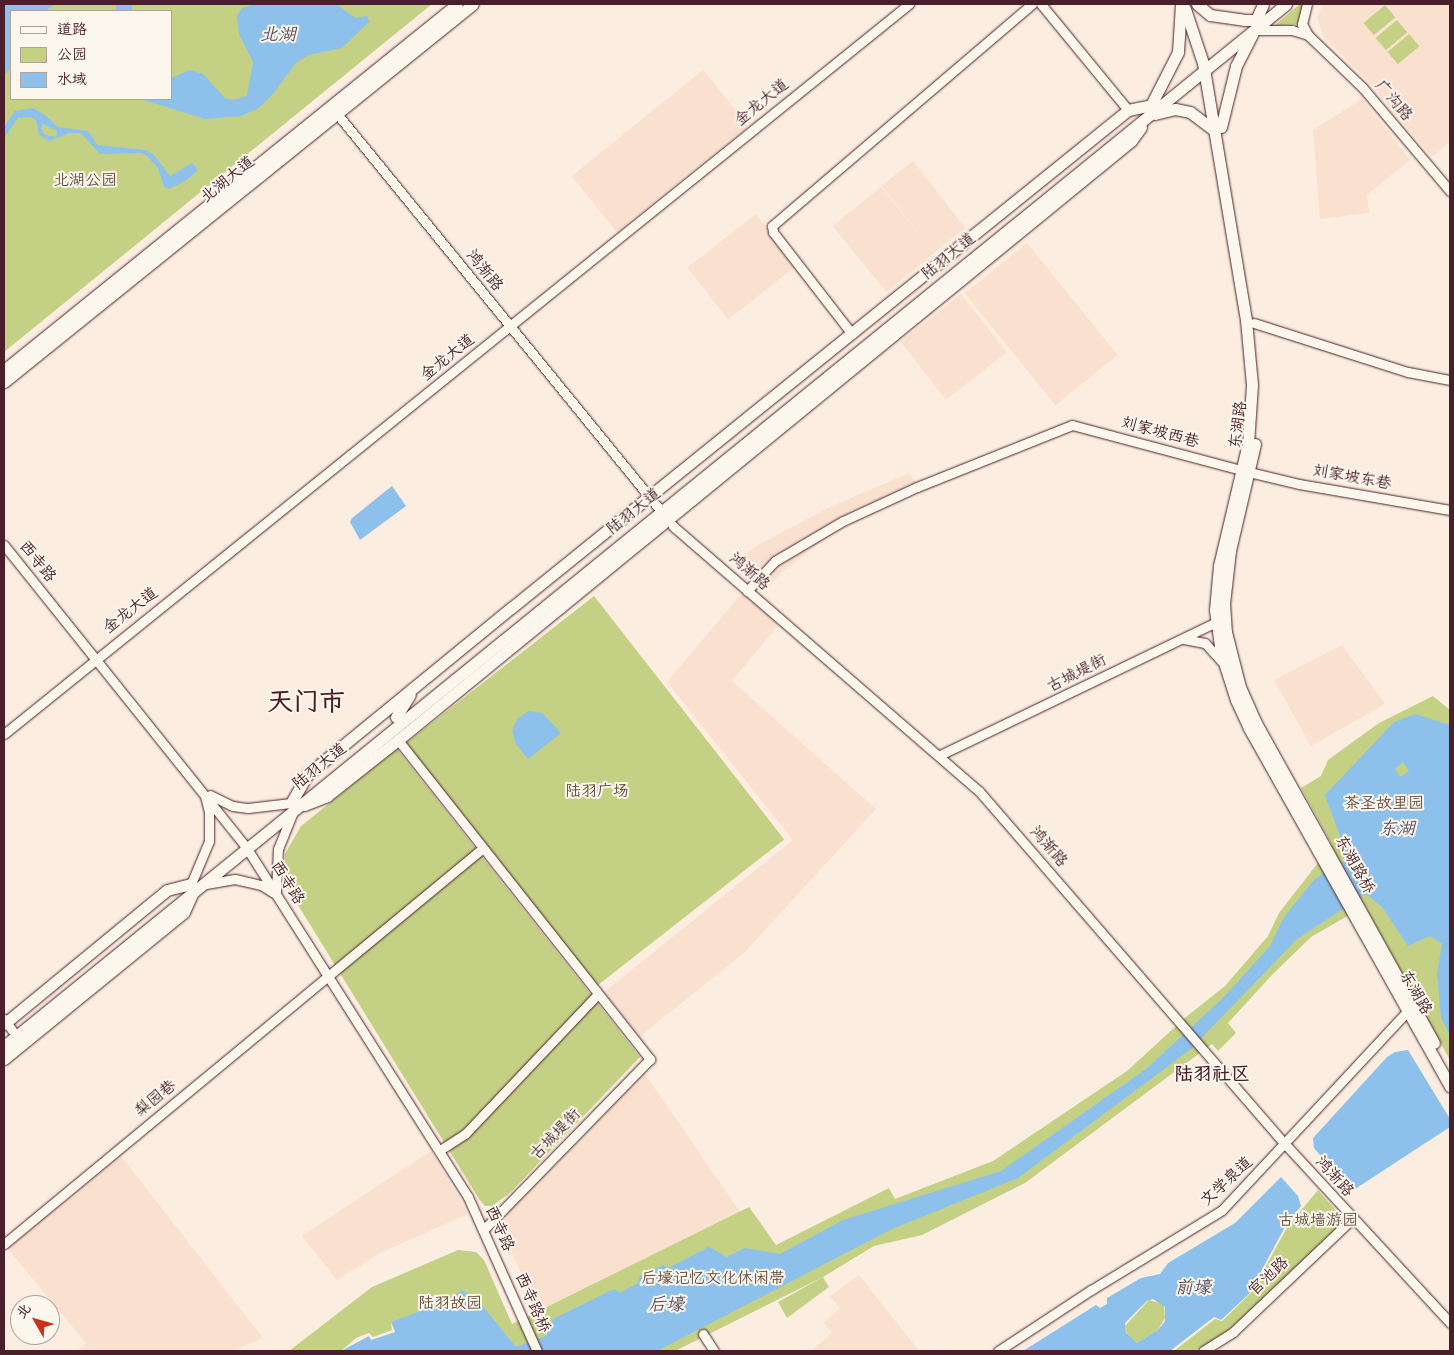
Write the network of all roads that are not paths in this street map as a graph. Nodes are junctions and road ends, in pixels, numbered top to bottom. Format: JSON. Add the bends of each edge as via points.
{"nodes":[{"id":1,"x":457,"y":4,"type":"edge"},
{"id":2,"x":473,"y":4,"type":"edge"},
{"id":3,"x":909,"y":4,"type":"edge"},
{"id":4,"x":1032,"y":4,"type":"edge"},
{"id":5,"x":1041,"y":4,"type":"edge"},
{"id":6,"x":1182,"y":4,"type":"edge"},
{"id":7,"x":1191,"y":4,"type":"edge"},
{"id":8,"x":1197,"y":4,"type":"edge"},
{"id":9,"x":1263,"y":4,"type":"edge"},
{"id":10,"x":1276,"y":4,"type":"edge"},
{"id":11,"x":1286,"y":4,"type":"edge"},
{"id":12,"x":1307,"y":4,"type":"edge"},
{"id":13,"x":1255,"y":24,"type":"junction"},
{"id":14,"x":1308,"y":35,"type":"junction"},
{"id":15,"x":1207,"y":65,"type":"junction"},
{"id":16,"x":1151,"y":105,"type":"junction"},
{"id":17,"x":333,"y":110,"type":"junction"},
{"id":18,"x":1128,"y":110,"type":"junction"},
{"id":19,"x":1147,"y":117,"type":"junction"},
{"id":20,"x":1217,"y":128,"type":"junction"},
{"id":21,"x":1450,"y":191,"type":"edge"},
{"id":22,"x":1254,"y":323,"type":"junction"},
{"id":23,"x":510,"y":327,"type":"junction"},
{"id":24,"x":852,"y":334,"type":"junction"},
{"id":25,"x":4,"y":370,"type":"edge"},
{"id":26,"x":1450,"y":380,"type":"edge"},
{"id":27,"x":4,"y":382,"type":"edge"},
{"id":28,"x":1245,"y":471,"type":"junction"},
{"id":29,"x":659,"y":509,"type":"junction"},
{"id":30,"x":1450,"y":510,"type":"edge"},
{"id":31,"x":4,"y":545,"type":"edge"},
{"id":32,"x":747,"y":591,"type":"junction"},
{"id":33,"x":1220,"y":620,"type":"junction"},
{"id":34,"x":1177,"y":641,"type":"junction"},
{"id":35,"x":95,"y":659,"type":"junction"},
{"id":36,"x":1225,"y":668,"type":"junction"},
{"id":37,"x":483,"y":671,"type":"junction"},
{"id":38,"x":460,"y":674,"type":"junction"},
{"id":39,"x":416,"y":685,"type":"junction"},
{"id":40,"x":396,"y":717,"type":"junction"},
{"id":41,"x":4,"y":734,"type":"edge"},
{"id":42,"x":398,"y":740,"type":"junction"},
{"id":43,"x":940,"y":755,"type":"junction"},
{"id":44,"x":1286,"y":785,"type":"junction"},
{"id":45,"x":203,"y":791,"type":"junction"},
{"id":46,"x":293,"y":805,"type":"junction"},
{"id":47,"x":244,"y":845,"type":"junction"},
{"id":48,"x":483,"y":848,"type":"junction"},
{"id":49,"x":193,"y":886,"type":"junction"},
{"id":50,"x":276,"y":894,"type":"junction"},
{"id":51,"x":1385,"y":966,"type":"joint"},
{"id":52,"x":328,"y":977,"type":"junction"},
{"id":53,"x":598,"y":994,"type":"junction"},
{"id":54,"x":1410,"y":1009,"type":"junction"},
{"id":55,"x":6,"y":1026,"type":"edge"},
{"id":56,"x":4,"y":1046,"type":"edge"},
{"id":57,"x":4,"y":1058,"type":"edge"},
{"id":58,"x":1450,"y":1073,"type":"edge"},
{"id":59,"x":1450,"y":1086,"type":"edge"},
{"id":60,"x":1286,"y":1146,"type":"junction"},
{"id":61,"x":440,"y":1150,"type":"junction"},
{"id":62,"x":1352,"y":1219,"type":"junction"},
{"id":63,"x":483,"y":1230,"type":"junction"},
{"id":64,"x":4,"y":1244,"type":"edge"},
{"id":65,"x":499,"y":1266,"type":"joint"},
{"id":66,"x":1450,"y":1322,"type":"edge"},
{"id":67,"x":703,"y":1334,"type":"dead end"},
{"id":68,"x":537,"y":1351,"type":"edge"},
{"id":69,"x":714,"y":1351,"type":"edge"},
{"id":70,"x":1000,"y":1351,"type":"edge"},
{"id":71,"x":1203,"y":1351,"type":"edge"}],
"edges":[{"from":1,"to":17,"type":"main road","name":"北湖大道"},
{"from":2,"to":17,"type":"main road","name":"北湖大道"},
{"from":3,"to":23,"type":"street","name":"金龙大道"},
{"from":4,"to":24,"type":"street","via":[[772,226],[773,232]]},
{"from":5,"to":18,"type":"street"},
{"from":6,"to":15,"type":"main road"},
{"from":6,"to":16,"type":"main road","via":[[1178,52]]},
{"from":7,"to":15,"type":"main road"},
{"from":8,"to":13,"type":"main road","via":[[1218,17]]},
{"from":9,"to":13,"type":"main road"},
{"from":10,"to":13,"type":"main road","name":"陆羽大道"},
{"from":11,"to":13,"type":"main road","name":"陆羽大道"},
{"from":12,"to":14,"type":"street","via":[[1302,24]]},
{"from":13,"to":14,"type":"street"},
{"from":13,"to":15,"type":"main road","name":"陆羽大道"},
{"from":13,"to":20,"type":"main road","via":[[1234,73]]},
{"from":14,"to":21,"type":"street","name":"广沟路","via":[[1363,88]]},
{"from":15,"to":16,"type":"main road","name":"陆羽大道"},
{"from":15,"to":19,"type":"main road","name":"陆羽大道"},
{"from":15,"to":20,"type":"main road","name":"东湖路"},
{"from":16,"to":18,"type":"main road"},
{"from":16,"to":29,"type":"main road","name":"陆羽大道"},
{"from":17,"to":23,"type":"street","name":"鸿渐路"},
{"from":17,"to":25,"type":"main road","name":"北湖大道"},
{"from":17,"to":27,"type":"main road","name":"北湖大道"},
{"from":18,"to":24,"type":"main road"},
{"from":19,"to":20,"type":"main road","via":[[1175,109],[1197,115]]},
{"from":19,"to":29,"type":"main road","name":"陆羽大道","via":[[1131,141]]},
{"from":20,"to":22,"type":"main road","name":"东湖路"},
{"from":20,"to":28,"type":"main road","name":"东湖路","via":[[1252,372]]},
{"from":22,"to":26,"type":"street","via":[[1408,372]]},
{"from":22,"to":28,"type":"main road","name":"东湖路","via":[[1259,400]]},
{"from":23,"to":29,"type":"street","name":"鸿渐路"},
{"from":23,"to":35,"type":"street","name":"金龙大道"},
{"from":24,"to":29,"type":"main road"},
{"from":28,"to":30,"type":"street","name":"刘家坡东巷"},
{"from":28,"to":32,"type":"street","name":"刘家坡西巷","via":[[1072,425],[843,520],[775,561]]},
{"from":28,"to":33,"type":"main road","name":"东湖路","via":[[1219,566]]},
{"from":29,"to":32,"type":"street","name":"鸿渐路"},
{"from":29,"to":37,"type":"main road","via":[[647,538]]},
{"from":29,"to":38,"type":"main road","name":"陆羽大道"},
{"from":29,"to":39,"type":"main road","via":[[620,522]]},
{"from":29,"to":40,"type":"main road","name":"陆羽大道"},
{"from":31,"to":35,"type":"street","name":"西寺路"},
{"from":32,"to":43,"type":"street","name":"鸿渐路"},
{"from":33,"to":34,"type":"street","name":"古城堤街"},
{"from":33,"to":36,"type":"main road","name":"东湖路"},
{"from":33,"to":44,"type":"main road","name":"东湖路","via":[[1244,698]]},
{"from":34,"to":36,"type":"street","via":[[1200,640]]},
{"from":34,"to":43,"type":"street","name":"古城堤街"},
{"from":35,"to":41,"type":"street","name":"金龙大道"},
{"from":35,"to":45,"type":"street","name":"西寺路"},
{"from":36,"to":44,"type":"main road","name":"东湖路","via":[[1242,713]]},
{"from":37,"to":38,"type":"main road"},
{"from":37,"to":42,"type":"main road"},
{"from":38,"to":46,"type":"main road","name":"陆羽大道"},
{"from":39,"to":40,"type":"main road"},
{"from":39,"to":46,"type":"main road","via":[[308,774]]},
{"from":40,"to":46,"type":"main road","name":"陆羽大道"},
{"from":42,"to":46,"type":"main road","via":[[327,796]]},
{"from":42,"to":48,"type":"street"},
{"from":43,"to":60,"type":"street","name":"鸿渐路","via":[[979,791]]},
{"from":44,"to":51,"type":"main road","name":"东湖路桥"},
{"from":45,"to":46,"type":"street","via":[[233,806]]},
{"from":45,"to":47,"type":"street","name":"西寺路"},
{"from":45,"to":49,"type":"street","via":[[209,812],[210,841]]},
{"from":46,"to":47,"type":"main road","name":"陆羽大道"},
{"from":46,"to":50,"type":"street","via":[[278,849]]},
{"from":47,"to":49,"type":"main road","name":"陆羽大道"},
{"from":47,"to":50,"type":"street","name":"西寺路"},
{"from":48,"to":52,"type":"street","name":"梨园巷"},
{"from":48,"to":53,"type":"street"},
{"from":49,"to":50,"type":"street","via":[[235,879],[261,885]]},
{"from":49,"to":55,"type":"main road","name":"陆羽大道"},
{"from":49,"to":56,"type":"main road","name":"陆羽大道"},
{"from":49,"to":57,"type":"main road","via":[[184,912]]},
{"from":50,"to":52,"type":"street","name":"西寺路"},
{"from":51,"to":54,"type":"main road","name":"东湖路"},
{"from":52,"to":61,"type":"street","name":"西寺路"},
{"from":52,"to":64,"type":"street","name":"梨园巷"},
{"from":53,"to":61,"type":"street","via":[[465,1134]]},
{"from":53,"to":63,"type":"street","name":"古城堤街","via":[[650,1058]]},
{"from":54,"to":58,"type":"main road","name":"东湖路"},
{"from":54,"to":59,"type":"main road","name":"东湖路"},
{"from":54,"to":60,"type":"street","name":"文学泉道"},
{"from":60,"to":62,"type":"street","name":"鸿渐路"},
{"from":60,"to":70,"type":"street","name":"文学泉道","via":[[1222,1210]]},
{"from":61,"to":63,"type":"street","name":"西寺路"},
{"from":62,"to":66,"type":"street","name":"鸿渐路"},
{"from":62,"to":71,"type":"street","name":"官池路","via":[[1233,1332]]},
{"from":63,"to":65,"type":"street","name":"西寺路"},
{"from":65,"to":68,"type":"street","name":"西寺路桥"},
{"from":67,"to":69,"type":"street"}]}
